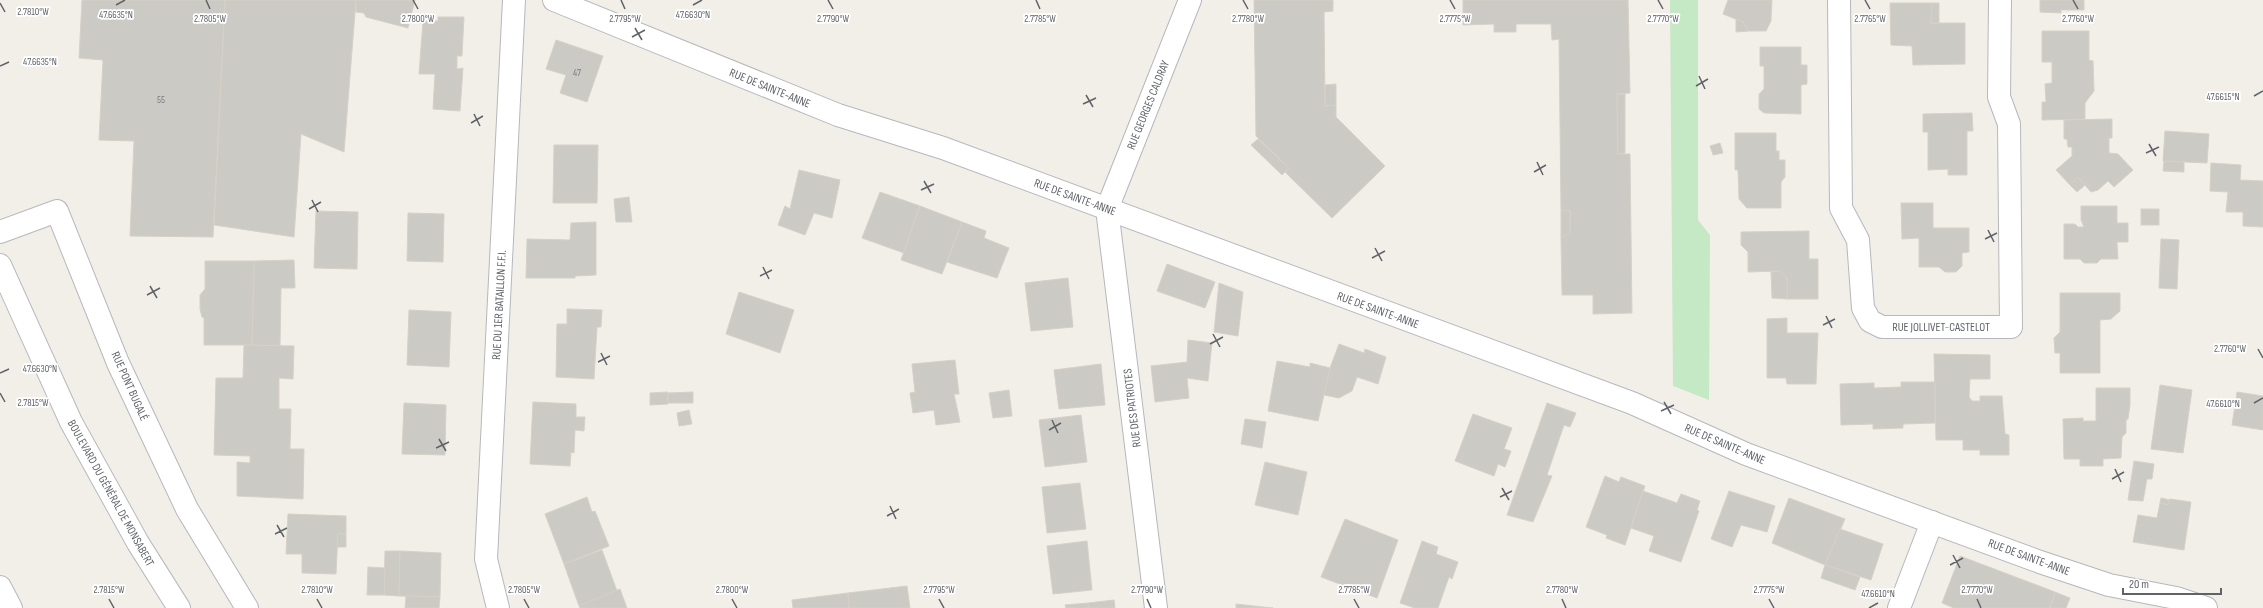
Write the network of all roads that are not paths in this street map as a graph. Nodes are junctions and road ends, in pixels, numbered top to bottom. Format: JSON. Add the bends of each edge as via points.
{"nodes":[{"id":1,"x":514,"y":0,"type":"edge"},
{"id":2,"x":554,"y":0,"type":"edge"},
{"id":3,"x":1190,"y":0,"type":"edge"},
{"id":4,"x":1839,"y":0,"type":"edge"},
{"id":5,"x":2000,"y":0,"type":"edge"},
{"id":6,"x":1107,"y":209,"type":"junction"},
{"id":7,"x":0,"y":232,"type":"edge"},
{"id":8,"x":0,"y":265,"type":"edge"},
{"id":9,"x":1932,"y":522,"type":"junction"},
{"id":10,"x":0,"y":587,"type":"edge"},
{"id":11,"x":11,"y":608,"type":"edge"},
{"id":12,"x":179,"y":608,"type":"edge"},
{"id":13,"x":247,"y":608,"type":"edge"},
{"id":14,"x":498,"y":608,"type":"edge"},
{"id":15,"x":1156,"y":608,"type":"edge"},
{"id":16,"x":1899,"y":608,"type":"edge"},
{"id":17,"x":2206,"y":608,"type":"edge"}],
"edges":[{"from":1,"to":14,"type":"street","name":"RUE DU 1ER BATAILLON F.F.I.","via":[[486,559]]},
{"from":2,"to":6,"type":"street","name":"RUE DE SAINTE-ANNE","via":[[838,115],[943,148]]},
{"from":3,"to":6,"type":"street","name":"RUE GEORGES CALDRAY"},
{"from":4,"to":5,"type":"street","name":"RUE JOLLIVET-CASTELOT","via":[[1841,208],[1858,240],[1863,308],[1870,321],[1882,327],[2011,327],[2008,124],[2000,97]]},
{"from":6,"to":9,"type":"street","name":"RUE DE SAINTE-ANNE","via":[[1632,403],[1746,454]]},
{"from":6,"to":15,"type":"street","name":"RUE DES PATRIOTES"},
{"from":7,"to":13,"type":"street","name":"RUE PONT BUGALÉ","via":[[57,210],[118,363],[187,509]]},
{"from":8,"to":12,"type":"street","name":"BOULEVARD DU GÉNÉRAL DE MONSABERT","via":[[71,422],[138,543]]},
{"from":9,"to":16,"type":"street"},
{"from":9,"to":17,"type":"street","name":"RUE DE SAINTE-ANNE","via":[[2109,585],[2176,598]]},
{"from":10,"to":11,"type":"street"}]}
